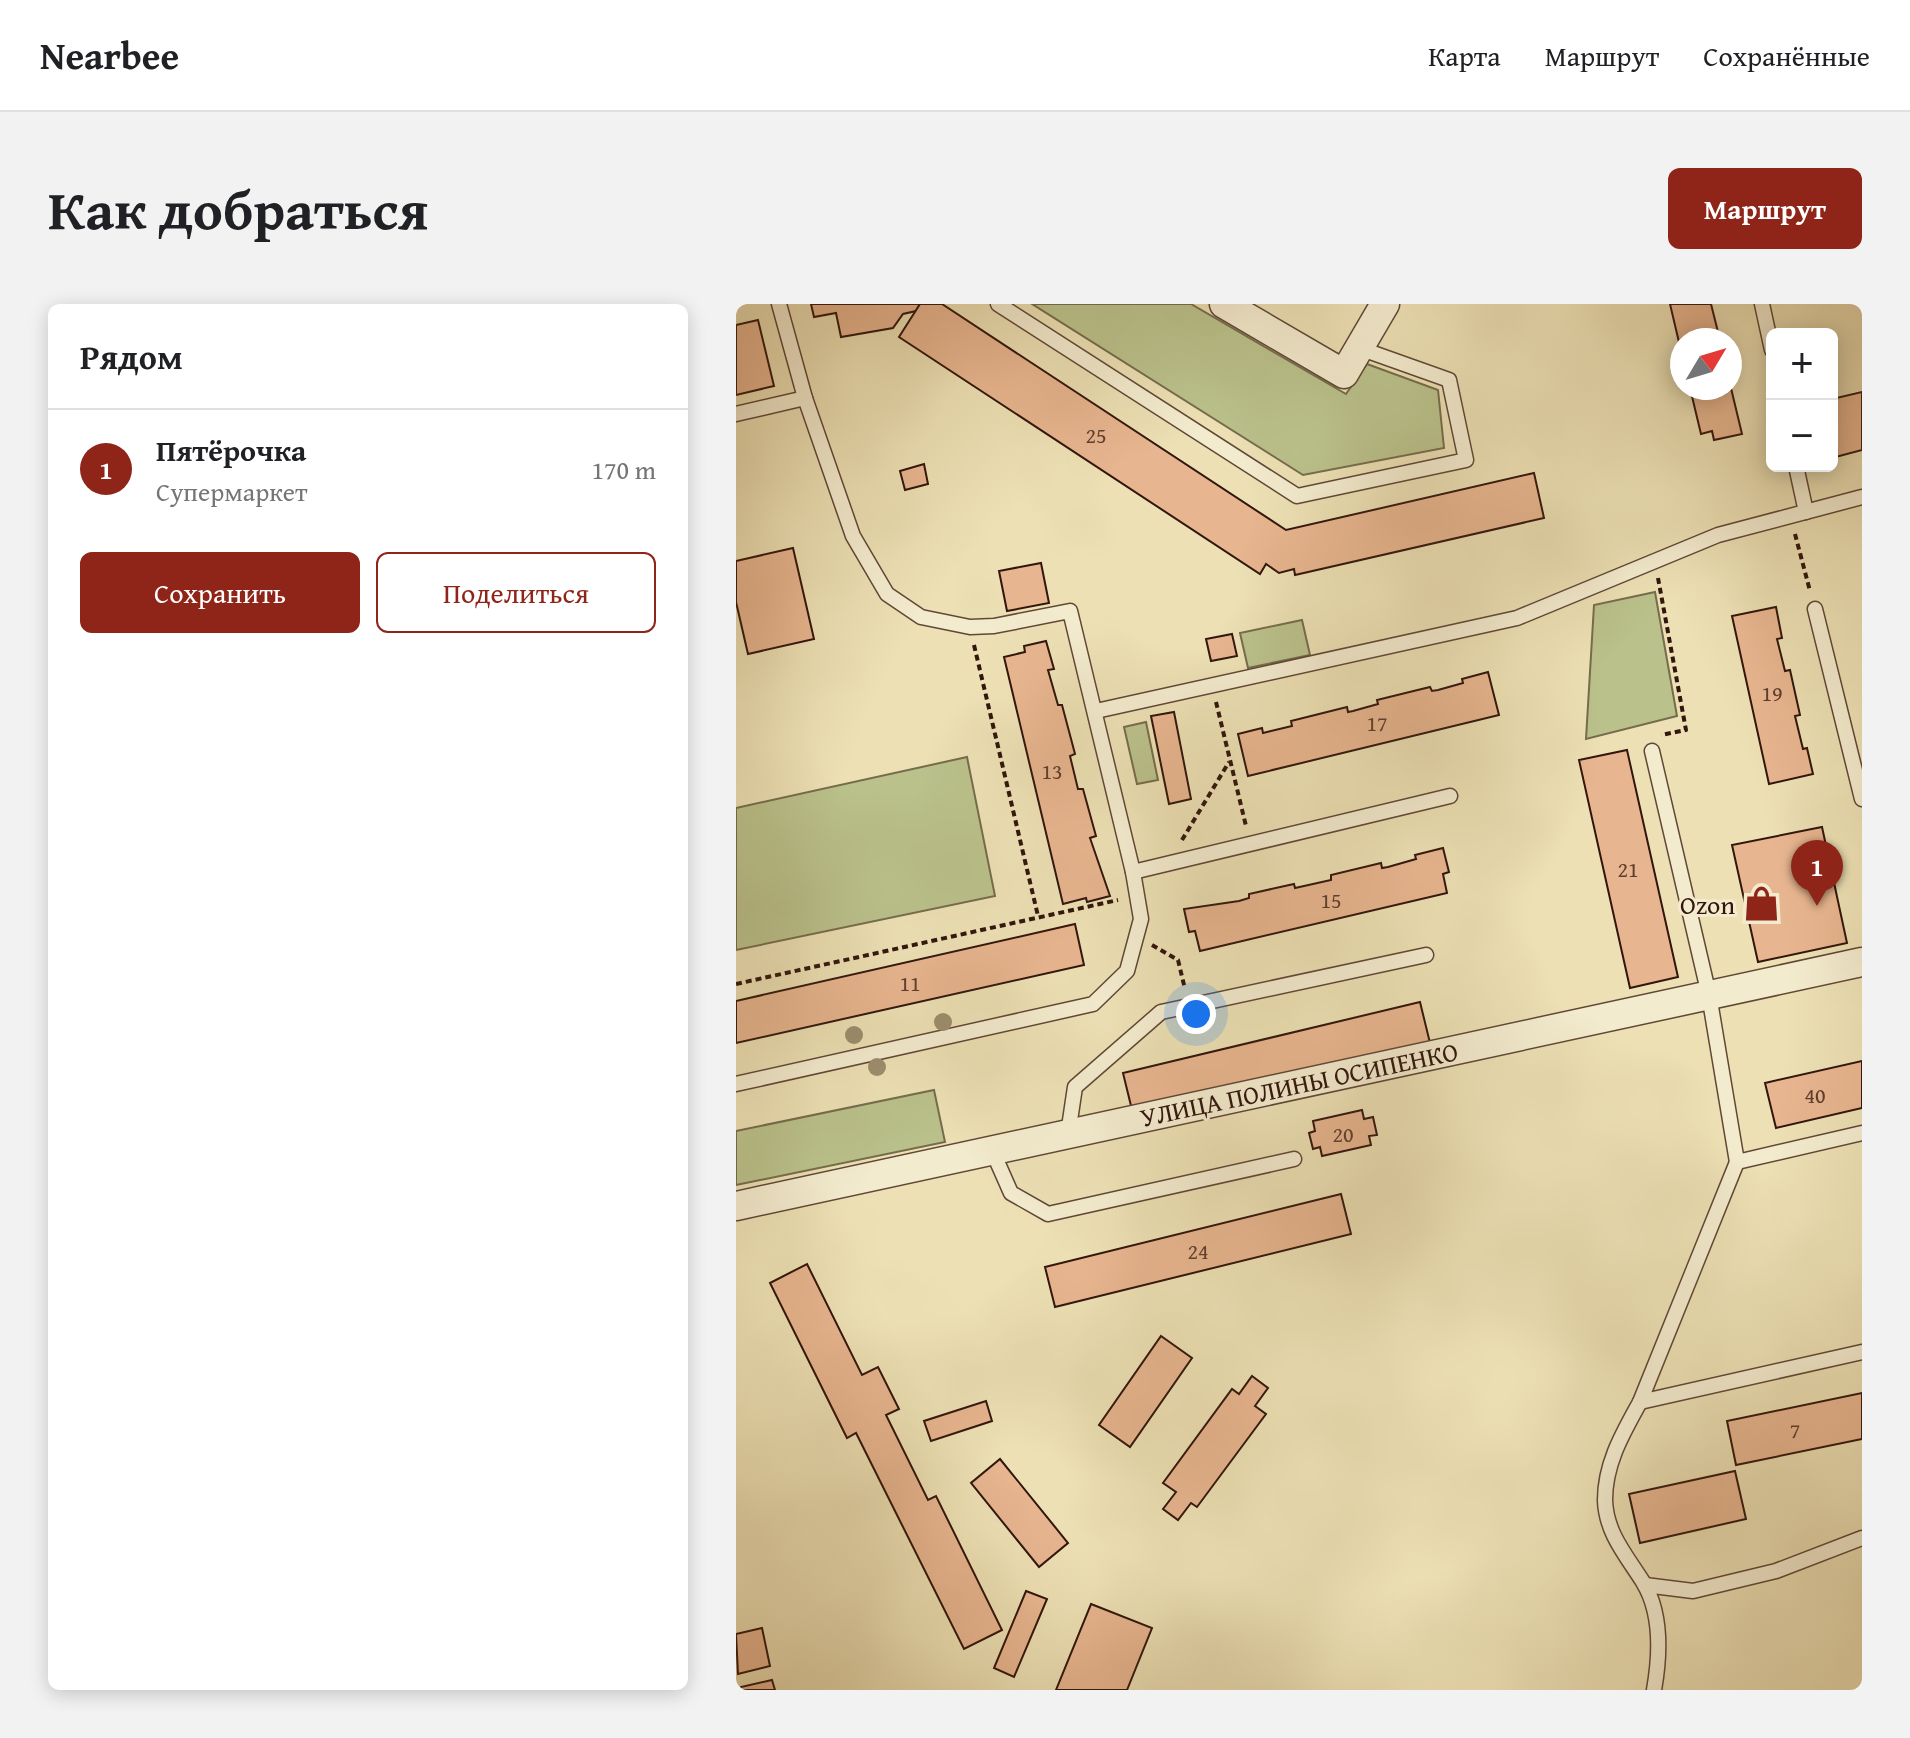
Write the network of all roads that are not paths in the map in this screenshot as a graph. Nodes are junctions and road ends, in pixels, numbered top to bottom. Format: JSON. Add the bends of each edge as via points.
{"nodes":[{"id":1,"x":779,"y":304,"type":"edge"},
{"id":2,"x":998,"y":304,"type":"edge"},
{"id":3,"x":1224,"y":304,"type":"edge"},
{"id":4,"x":1385,"y":304,"type":"edge"},
{"id":5,"x":1762,"y":304,"type":"edge"},
{"id":6,"x":1767,"y":328,"type":"edge"},
{"id":7,"x":1359,"y":348,"type":"junction"},
{"id":8,"x":805,"y":398,"type":"junction"},
{"id":9,"x":736,"y":414,"type":"edge"},
{"id":10,"x":1797,"y":472,"type":"edge"},
{"id":11,"x":1862,"y":497,"type":"edge"},
{"id":12,"x":1806,"y":512,"type":"junction"},
{"id":13,"x":1815,"y":609,"type":"road end"},
{"id":14,"x":1096,"y":711,"type":"junction"},
{"id":15,"x":1652,"y":751,"type":"road end"},
{"id":16,"x":1450,"y":796,"type":"dead end"},
{"id":17,"x":1862,"y":799,"type":"edge"},
{"id":18,"x":1133,"y":872,"type":"junction"},
{"id":19,"x":1426,"y":955,"type":"dead end"},
{"id":20,"x":1862,"y":962,"type":"edge"},
{"id":21,"x":1709,"y":995,"type":"junction"},
{"id":22,"x":736,"y":1084,"type":"edge"},
{"id":23,"x":1862,"y":1133,"type":"edge"},
{"id":24,"x":1068,"y":1134,"type":"junction"},
{"id":25,"x":992,"y":1150,"type":"junction"},
{"id":26,"x":1294,"y":1159,"type":"dead end"},
{"id":27,"x":1737,"y":1162,"type":"junction"},
{"id":28,"x":736,"y":1206,"type":"edge"},
{"id":29,"x":1862,"y":1352,"type":"edge"},
{"id":30,"x":1640,"y":1402,"type":"junction"},
{"id":31,"x":1862,"y":1538,"type":"edge"},
{"id":32,"x":1645,"y":1585,"type":"junction"},
{"id":33,"x":1654,"y":1690,"type":"edge"}],
"edges":[{"from":1,"to":8,"type":"lane"},
{"from":2,"to":7,"type":"lane","via":[[1297,496],[1466,460],[1449,380]]},
{"from":3,"to":7,"type":"street","via":[[1344,374]]},
{"from":4,"to":7,"type":"street"},
{"from":5,"to":6,"type":"lane"},
{"from":8,"to":9,"type":"lane"},
{"from":8,"to":14,"type":"lane","via":[[853,536],[887,594],[921,617],[970,627],[1070,611]]},
{"from":10,"to":12,"type":"lane"},
{"from":11,"to":12,"type":"lane"},
{"from":12,"to":14,"type":"lane","via":[[1718,535],[1517,618]]},
{"from":13,"to":17,"type":"lane"},
{"from":14,"to":18,"type":"lane"},
{"from":15,"to":21,"type":"lane"},
{"from":16,"to":18,"type":"lane"},
{"from":18,"to":22,"type":"lane","via":[[1141,919],[1127,971],[1093,1004]]},
{"from":19,"to":24,"type":"lane","via":[[1161,1012],[1075,1087]]},
{"from":20,"to":21,"type":"street","name":"УЛИЦА ПОЛИНЫ ОСИПЕНКО"},
{"from":21,"to":24,"type":"street","name":"УЛИЦА ПОЛИНЫ ОСИПЕНКО"},
{"from":21,"to":27,"type":"lane"},
{"from":23,"to":27,"type":"lane"},
{"from":24,"to":25,"type":"street","name":"УЛИЦА ПОЛИНЫ ОСИПЕНКО"},
{"from":25,"to":26,"type":"lane","via":[[1011,1193],[1048,1214]]},
{"from":25,"to":28,"type":"street","name":"УЛИЦА ПОЛИНЫ ОСИПЕНКО"},
{"from":27,"to":30,"type":"lane"},
{"from":29,"to":30,"type":"lane"},
{"from":30,"to":32,"type":"lane","via":[[1614,1450],[1605,1500],[1616,1546]]},
{"from":31,"to":32,"type":"lane","via":[[1776,1571],[1693,1591]]},
{"from":32,"to":33,"type":"lane","via":[[1658,1630]]}]}
